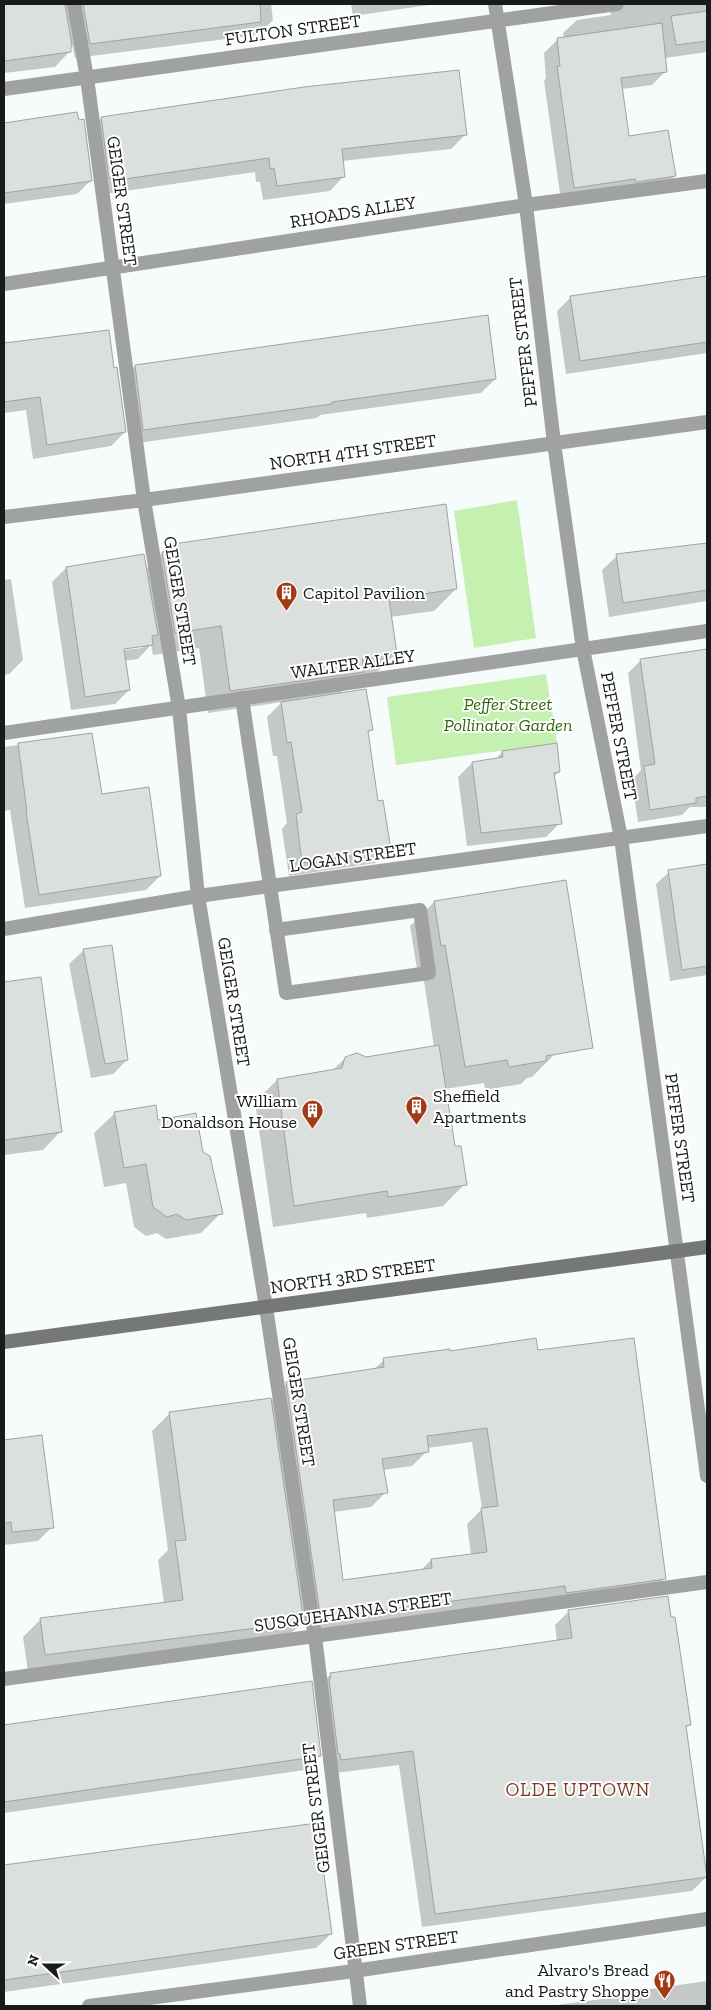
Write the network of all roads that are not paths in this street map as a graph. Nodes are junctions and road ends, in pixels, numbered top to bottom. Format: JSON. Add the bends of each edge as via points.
{"nodes":[{"id":1,"x":74,"y":4,"type":"edge"},
{"id":2,"x":495,"y":4,"type":"edge"},
{"id":3,"x":617,"y":4,"type":"edge"},
{"id":4,"x":497,"y":20,"type":"junction"},
{"id":5,"x":87,"y":78,"type":"junction"},
{"id":6,"x":4,"y":89,"type":"edge"},
{"id":7,"x":707,"y":181,"type":"edge"},
{"id":8,"x":526,"y":206,"type":"junction"},
{"id":9,"x":112,"y":268,"type":"junction"},
{"id":10,"x":4,"y":284,"type":"edge"},
{"id":11,"x":707,"y":422,"type":"edge"},
{"id":12,"x":554,"y":443,"type":"junction"},
{"id":13,"x":144,"y":500,"type":"junction"},
{"id":14,"x":4,"y":517,"type":"edge"},
{"id":15,"x":707,"y":631,"type":"edge"},
{"id":16,"x":583,"y":649,"type":"junction"},
{"id":17,"x":242,"y":698,"type":"junction"},
{"id":18,"x":179,"y":708,"type":"junction"},
{"id":19,"x":4,"y":733,"type":"edge"},
{"id":20,"x":707,"y":826,"type":"edge"},
{"id":21,"x":621,"y":838,"type":"junction"},
{"id":22,"x":270,"y":888,"type":"junction"},
{"id":23,"x":198,"y":896,"type":"junction"},
{"id":24,"x":4,"y":929,"type":"edge"},
{"id":25,"x":276,"y":930,"type":"junction"},
{"id":26,"x":707,"y":1247,"type":"edge"},
{"id":27,"x":677,"y":1251,"type":"junction"},
{"id":28,"x":266,"y":1307,"type":"junction"},
{"id":29,"x":4,"y":1342,"type":"edge"},
{"id":30,"x":707,"y":1476,"type":"edge"},
{"id":31,"x":707,"y":1582,"type":"edge"},
{"id":32,"x":315,"y":1636,"type":"junction"},
{"id":33,"x":4,"y":1680,"type":"edge"},
{"id":34,"x":707,"y":1920,"type":"edge"},
{"id":35,"x":354,"y":1971,"type":"junction"},
{"id":36,"x":89,"y":2006,"type":"edge"},
{"id":37,"x":360,"y":2006,"type":"edge"}],
"edges":[{"from":1,"to":5,"type":"street","name":"GEIGER STREET"},
{"from":2,"to":4,"type":"street","name":"PEFFER STREET"},
{"from":3,"to":4,"type":"street","name":"FULTON STREET"},
{"from":4,"to":5,"type":"street","name":"FULTON STREET"},
{"from":4,"to":8,"type":"street","name":"PEFFER STREET"},
{"from":5,"to":6,"type":"street","name":"FULTON STREET"},
{"from":5,"to":9,"type":"street","name":"GEIGER STREET"},
{"from":7,"to":8,"type":"street","name":"RHOADS ALLEY"},
{"from":8,"to":9,"type":"street","name":"RHOADS ALLEY"},
{"from":8,"to":12,"type":"street","name":"PEFFER STREET"},
{"from":9,"to":10,"type":"street","name":"RHOADS ALLEY"},
{"from":9,"to":13,"type":"street","name":"GEIGER STREET"},
{"from":11,"to":12,"type":"street","name":"NORTH 4TH STREET"},
{"from":12,"to":13,"type":"street","name":"NORTH 4TH STREET"},
{"from":12,"to":16,"type":"street","name":"PEFFER STREET"},
{"from":13,"to":14,"type":"street","name":"NORTH 4TH STREET"},
{"from":13,"to":18,"type":"street","name":"GEIGER STREET"},
{"from":15,"to":16,"type":"street","name":"WALTER ALLEY"},
{"from":16,"to":17,"type":"street","name":"WALTER ALLEY"},
{"from":16,"to":21,"type":"street","name":"PEFFER STREET"},
{"from":17,"to":18,"type":"street","name":"WALTER ALLEY"},
{"from":17,"to":22,"type":"street"},
{"from":18,"to":19,"type":"street","name":"WALTER ALLEY"},
{"from":18,"to":23,"type":"street","name":"GEIGER STREET"},
{"from":20,"to":21,"type":"street","name":"LOGAN STREET"},
{"from":21,"to":22,"type":"street","name":"LOGAN STREET"},
{"from":21,"to":27,"type":"street","name":"PEFFER STREET"},
{"from":22,"to":23,"type":"street","name":"LOGAN STREET"},
{"from":22,"to":25,"type":"street"},
{"from":23,"to":24,"type":"street","name":"LOGAN STREET"},
{"from":23,"to":28,"type":"street","name":"GEIGER STREET"},
{"from":25,"to":25,"type":"street","via":[[286,993],[429,973],[420,910]]},
{"from":26,"to":27,"type":"main road","name":"NORTH 3RD STREET"},
{"from":27,"to":28,"type":"main road","name":"NORTH 3RD STREET"},
{"from":27,"to":30,"type":"street","name":"PEFFER STREET"},
{"from":28,"to":29,"type":"main road","name":"NORTH 3RD STREET"},
{"from":28,"to":32,"type":"street","name":"GEIGER STREET"},
{"from":31,"to":32,"type":"street","name":"SUSQUEHANNA STREET"},
{"from":32,"to":33,"type":"street","name":"SUSQUEHANNA STREET"},
{"from":32,"to":35,"type":"street","name":"GEIGER STREET"},
{"from":34,"to":35,"type":"street","name":"GREEN STREET"},
{"from":35,"to":36,"type":"street","name":"GREEN STREET"},
{"from":35,"to":37,"type":"street","name":"GEIGER STREET"}]}
